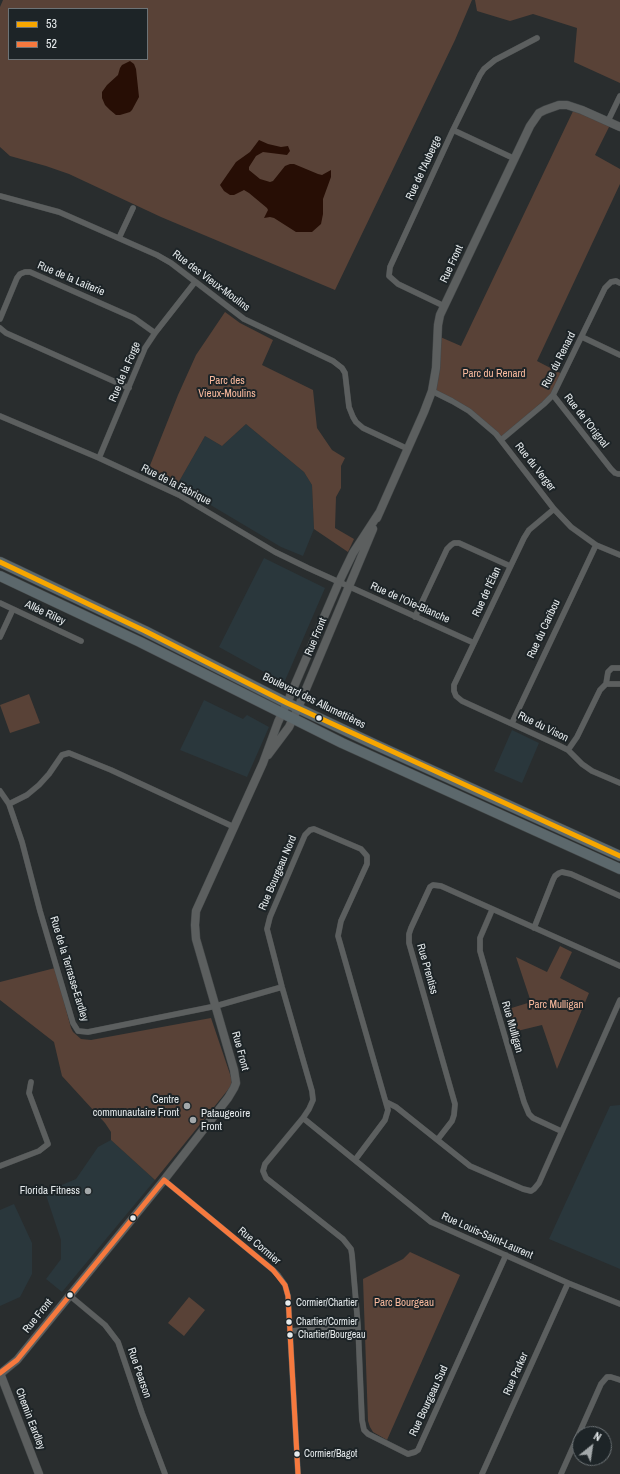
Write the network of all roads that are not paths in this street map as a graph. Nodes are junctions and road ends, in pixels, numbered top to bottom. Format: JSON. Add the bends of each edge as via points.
{"nodes":[{"id":1,"x":537,"y":38,"type":"dead end"},
{"id":2,"x":620,"y":96,"type":"edge"},
{"id":3,"x":608,"y":122,"type":"junction"},
{"id":4,"x":620,"y":127,"type":"edge"},
{"id":5,"x":453,"y":130,"type":"junction"},
{"id":6,"x":514,"y":158,"type":"junction"},
{"id":7,"x":0,"y":196,"type":"edge"},
{"id":8,"x":133,"y":208,"type":"dead end"},
{"id":9,"x":119,"y":238,"type":"junction"},
{"id":10,"x":196,"y":282,"type":"junction"},
{"id":11,"x":620,"y":283,"type":"edge"},
{"id":12,"x":444,"y":306,"type":"junction"},
{"id":13,"x":0,"y":319,"type":"edge"},
{"id":14,"x":0,"y":328,"type":"edge"},
{"id":15,"x":155,"y":333,"type":"junction"},
{"id":16,"x":582,"y":337,"type":"junction"},
{"id":17,"x":620,"y":355,"type":"edge"},
{"id":18,"x":129,"y":388,"type":"junction"},
{"id":19,"x":432,"y":392,"type":"junction"},
{"id":20,"x":553,"y":395,"type":"junction"},
{"id":21,"x":0,"y":416,"type":"edge"},
{"id":22,"x":501,"y":440,"type":"junction"},
{"id":23,"x":408,"y":449,"type":"junction"},
{"id":24,"x":99,"y":458,"type":"junction"},
{"id":25,"x":620,"y":474,"type":"edge"},
{"id":26,"x":554,"y":508,"type":"junction"},
{"id":27,"x":379,"y":513,"type":"junction"},
{"id":28,"x":596,"y":545,"type":"junction"},
{"id":29,"x":620,"y":555,"type":"edge"},
{"id":30,"x":0,"y":562,"type":"edge"},
{"id":31,"x":510,"y":566,"type":"junction"},
{"id":32,"x":0,"y":576,"type":"edge"},
{"id":33,"x":339,"y":582,"type":"junction"},
{"id":34,"x":349,"y":586,"type":"junction"},
{"id":35,"x":0,"y":603,"type":"edge"},
{"id":36,"x":13,"y":609,"type":"junction"},
{"id":37,"x":415,"y":617,"type":"junction"},
{"id":38,"x":0,"y":637,"type":"edge"},
{"id":39,"x":81,"y":641,"type":"dead end"},
{"id":40,"x":474,"y":643,"type":"junction"},
{"id":41,"x":620,"y":668,"type":"edge"},
{"id":42,"x":606,"y":684,"type":"junction"},
{"id":43,"x":620,"y":684,"type":"edge"},
{"id":44,"x":454,"y":694,"type":"joint"},
{"id":45,"x":287,"y":703,"type":"junction"},
{"id":46,"x":298,"y":708,"type":"junction"},
{"id":47,"x":282,"y":713,"type":"junction"},
{"id":48,"x":293,"y":719,"type":"junction"},
{"id":49,"x":512,"y":723,"type":"junction"},
{"id":50,"x":568,"y":750,"type":"junction"},
{"id":51,"x":263,"y":763,"type":"junction"},
{"id":52,"x":620,"y":783,"type":"edge"},
{"id":53,"x":0,"y":791,"type":"edge"},
{"id":54,"x":9,"y":804,"type":"junction"},
{"id":55,"x":234,"y":828,"type":"junction"},
{"id":56,"x":620,"y":856,"type":"edge"},
{"id":57,"x":620,"y":869,"type":"edge"},
{"id":58,"x":620,"y":896,"type":"edge"},
{"id":59,"x":492,"y":910,"type":"junction"},
{"id":60,"x":534,"y":928,"type":"junction"},
{"id":61,"x":620,"y":966,"type":"edge"},
{"id":62,"x":282,"y":987,"type":"junction"},
{"id":63,"x":620,"y":1000,"type":"edge"},
{"id":64,"x":216,"y":1006,"type":"junction"},
{"id":65,"x":31,"y":1082,"type":"dead end"},
{"id":66,"x":386,"y":1102,"type":"junction"},
{"id":67,"x":303,"y":1118,"type":"junction"},
{"id":68,"x":561,"y":1132,"type":"junction"},
{"id":69,"x":438,"y":1139,"type":"junction"},
{"id":70,"x":354,"y":1160,"type":"junction"},
{"id":71,"x":0,"y":1166,"type":"edge"},
{"id":72,"x":164,"y":1180,"type":"junction"},
{"id":73,"x":506,"y":1255,"type":"junction"},
{"id":74,"x":568,"y":1283,"type":"junction"},
{"id":75,"x":69,"y":1295,"type":"junction"},
{"id":76,"x":620,"y":1304,"type":"edge"},
{"id":77,"x":358,"y":1326,"type":"junction"},
{"id":78,"x":290,"y":1331,"type":"junction"},
{"id":79,"x":0,"y":1373,"type":"edge"},
{"id":80,"x":620,"y":1380,"type":"edge"},
{"id":81,"x":39,"y":1474,"type":"edge"},
{"id":82,"x":165,"y":1474,"type":"edge"},
{"id":83,"x":298,"y":1474,"type":"edge"},
{"id":84,"x":482,"y":1474,"type":"edge"},
{"id":85,"x":561,"y":1474,"type":"edge"}],
"edges":[{"from":1,"to":5,"type":"street","name":"Rue de l'Auberge","via":[[484,68]]},
{"from":2,"to":3,"type":"street"},
{"from":3,"to":4,"type":"street","name":"Rue Front"},
{"from":3,"to":6,"type":"street","name":"Rue Front","via":[[567,105],[545,110],[534,119]]},
{"from":5,"to":6,"type":"street"},
{"from":5,"to":12,"type":"street","name":"Rue de l'Auberge","via":[[389,271],[389,276],[398,284]]},
{"from":6,"to":12,"type":"street","name":"Rue Front"},
{"from":7,"to":9,"type":"street","name":"Rue des Vieux-Moulins","via":[[51,209]]},
{"from":8,"to":9,"type":"street"},
{"from":9,"to":10,"type":"street","name":"Rue des Vieux-Moulins","via":[[164,258]]},
{"from":10,"to":15,"type":"street","name":"Rue de la Forge"},
{"from":10,"to":23,"type":"street","name":"Rue des Vieux-Moulins","via":[[244,319],[339,365],[345,373],[349,407],[356,422],[363,428]]},
{"from":11,"to":16,"type":"street","name":"Rue du Renard","via":[[610,282],[605,288]]},
{"from":12,"to":19,"type":"street","name":"Rue Front","via":[[438,325]]},
{"from":13,"to":15,"type":"street","name":"Rue de la Laiterie","via":[[17,278],[20,274],[30,272],[134,318]]},
{"from":14,"to":18,"type":"street","via":[[6,333]]},
{"from":15,"to":18,"type":"street","name":"Rue de la Forge","via":[[142,354]]},
{"from":16,"to":17,"type":"street"},
{"from":16,"to":20,"type":"street","name":"Rue du Renard"},
{"from":18,"to":24,"type":"street","name":"Rue de la Forge"},
{"from":19,"to":22,"type":"street","name":"Rue du Verger","via":[[469,411]]},
{"from":19,"to":23,"type":"street","name":"Rue Front"},
{"from":20,"to":22,"type":"street","name":"Rue du Renard"},
{"from":20,"to":25,"type":"street","name":"Rue de l'Orignal","via":[[611,469]]},
{"from":21,"to":24,"type":"street","name":"Rue de la Fabrique"},
{"from":22,"to":26,"type":"street","name":"Rue du Verger"},
{"from":23,"to":27,"type":"street","name":"Rue Front"},
{"from":24,"to":33,"type":"street","name":"Rue de la Fabrique","via":[[179,495],[275,552]]},
{"from":26,"to":28,"type":"street","name":"Rue du Verger","via":[[571,527]]},
{"from":26,"to":31,"type":"street","name":"Rue de l'Élan","via":[[526,534]]},
{"from":27,"to":33,"type":"street","name":"Rue Front","via":[[353,553]]},
{"from":27,"to":34,"type":"street","name":"Rue Front"},
{"from":28,"to":29,"type":"street","name":"Rue du Verger"},
{"from":28,"to":49,"type":"street","name":"Rue du Caribou"},
{"from":30,"to":45,"type":"highway","name":"Boulevard des Allumettières","via":[[145,631]]},
{"from":31,"to":37,"type":"street","via":[[454,543],[447,550]]},
{"from":31,"to":40,"type":"street","name":"Rue de l'Élan"},
{"from":32,"to":47,"type":"highway"},
{"from":33,"to":34,"type":"street","name":"Rue de l'Oie-Blanche"},
{"from":33,"to":45,"type":"street","name":"Rue Front"},
{"from":34,"to":37,"type":"street","name":"Rue de l'Oie-Blanche"},
{"from":34,"to":46,"type":"street","name":"Rue Front"},
{"from":35,"to":36,"type":"street","name":"Allée Riley"},
{"from":36,"to":38,"type":"street"},
{"from":36,"to":39,"type":"street","name":"Allée Riley"},
{"from":37,"to":40,"type":"street","name":"Rue de l'Oie-Blanche"},
{"from":40,"to":44,"type":"street","name":"Rue de l'Élan","via":[[454,684]]},
{"from":41,"to":42,"type":"street","via":[[610,669]]},
{"from":42,"to":43,"type":"street"},
{"from":42,"to":50,"type":"street","via":[[600,690],[578,737]]},
{"from":44,"to":49,"type":"street","name":"Rue du Vison","via":[[462,701]]},
{"from":45,"to":46,"type":"highway","name":"Boulevard des Allumettières"},
{"from":45,"to":47,"type":"street","name":"Rue Front"},
{"from":46,"to":48,"type":"street","name":"Rue Front"},
{"from":46,"to":56,"type":"highway","name":"Boulevard des Allumettières"},
{"from":47,"to":48,"type":"highway"},
{"from":47,"to":51,"type":"street","name":"Rue Front"},
{"from":48,"to":51,"type":"street","name":"Rue Front"},
{"from":48,"to":57,"type":"highway"},
{"from":49,"to":50,"type":"street","name":"Rue du Vison"},
{"from":50,"to":52,"type":"street","name":"Rue du Vison","via":[[592,771]]},
{"from":51,"to":55,"type":"street","name":"Rue Front"},
{"from":53,"to":54,"type":"street","name":"Rue de la Terrasse-Eardley"},
{"from":54,"to":55,"type":"street","via":[[27,795],[39,785],[62,755],[69,753],[112,770]]},
{"from":54,"to":64,"type":"street","name":"Rue de la Terrasse-Eardley","via":[[76,1029],[88,1032]]},
{"from":55,"to":64,"type":"street","name":"Rue Front","via":[[199,903],[195,918],[196,938]]},
{"from":58,"to":60,"type":"street","via":[[571,874],[559,873],[553,880]]},
{"from":59,"to":60,"type":"street","name":"Rue Prentiss"},
{"from":59,"to":68,"type":"street","name":"Rue Mulligan","via":[[480,938],[480,951],[524,1102],[533,1118]]},
{"from":59,"to":69,"type":"street","name":"Rue Prentiss","via":[[441,886],[433,886],[428,890],[409,934],[410,949],[455,1104],[452,1121]]},
{"from":60,"to":61,"type":"street","name":"Rue Prentiss"},
{"from":62,"to":64,"type":"street","name":"Rue de la Terrasse-Eardley"},
{"from":62,"to":66,"type":"street","name":"Rue Bourgeau Nord","via":[[268,936],[268,922],[305,835],[310,830],[318,830],[361,849],[368,856],[367,864],[341,921],[338,936]]},
{"from":62,"to":67,"type":"street","name":"Rue Bourgeau Nord","via":[[312,1091],[311,1105]]},
{"from":63,"to":68,"type":"street"},
{"from":64,"to":72,"type":"street","name":"Rue Front","via":[[236,1083],[228,1098]]},
{"from":65,"to":71,"type":"street","via":[[29,1093],[48,1144],[39,1151]]},
{"from":66,"to":69,"type":"street"},
{"from":66,"to":70,"type":"street","name":"Rue Bourgeau Nord","via":[[386,1120]]},
{"from":67,"to":70,"type":"street","name":"Rue Louis-Saint-Laurent"},
{"from":67,"to":77,"type":"street","name":"Rue Bourgeau Sud","via":[[265,1164],[263,1171],[266,1178],[343,1240],[350,1249]]},
{"from":68,"to":69,"type":"street","via":[[539,1182],[532,1191],[523,1190],[476,1169]]},
{"from":70,"to":73,"type":"street","name":"Rue Louis-Saint-Laurent","via":[[431,1222]]},
{"from":72,"to":75,"type":"street","name":"Rue Front"},
{"from":72,"to":78,"type":"street","name":"Rue Cormier","via":[[278,1274],[288,1291]]},
{"from":73,"to":74,"type":"street","name":"Rue Louis-Saint-Laurent"},
{"from":73,"to":77,"type":"street","name":"Rue Bourgeau Sud","via":[[420,1446],[415,1452],[408,1454],[373,1438],[364,1430]]},
{"from":74,"to":76,"type":"street","name":"Rue Louis-Saint-Laurent"},
{"from":74,"to":84,"type":"street","name":"Rue Parker"},
{"from":75,"to":79,"type":"street","name":"Rue Front","via":[[16,1360]]},
{"from":75,"to":82,"type":"street","name":"Rue Pearson","via":[[105,1325],[118,1342]]},
{"from":77,"to":78,"type":"street"},
{"from":78,"to":83,"type":"street","name":"Rue Cormier"},
{"from":79,"to":81,"type":"street","name":"Chemin Eardley"},
{"from":80,"to":85,"type":"street","via":[[607,1377],[604,1380]]}]}
